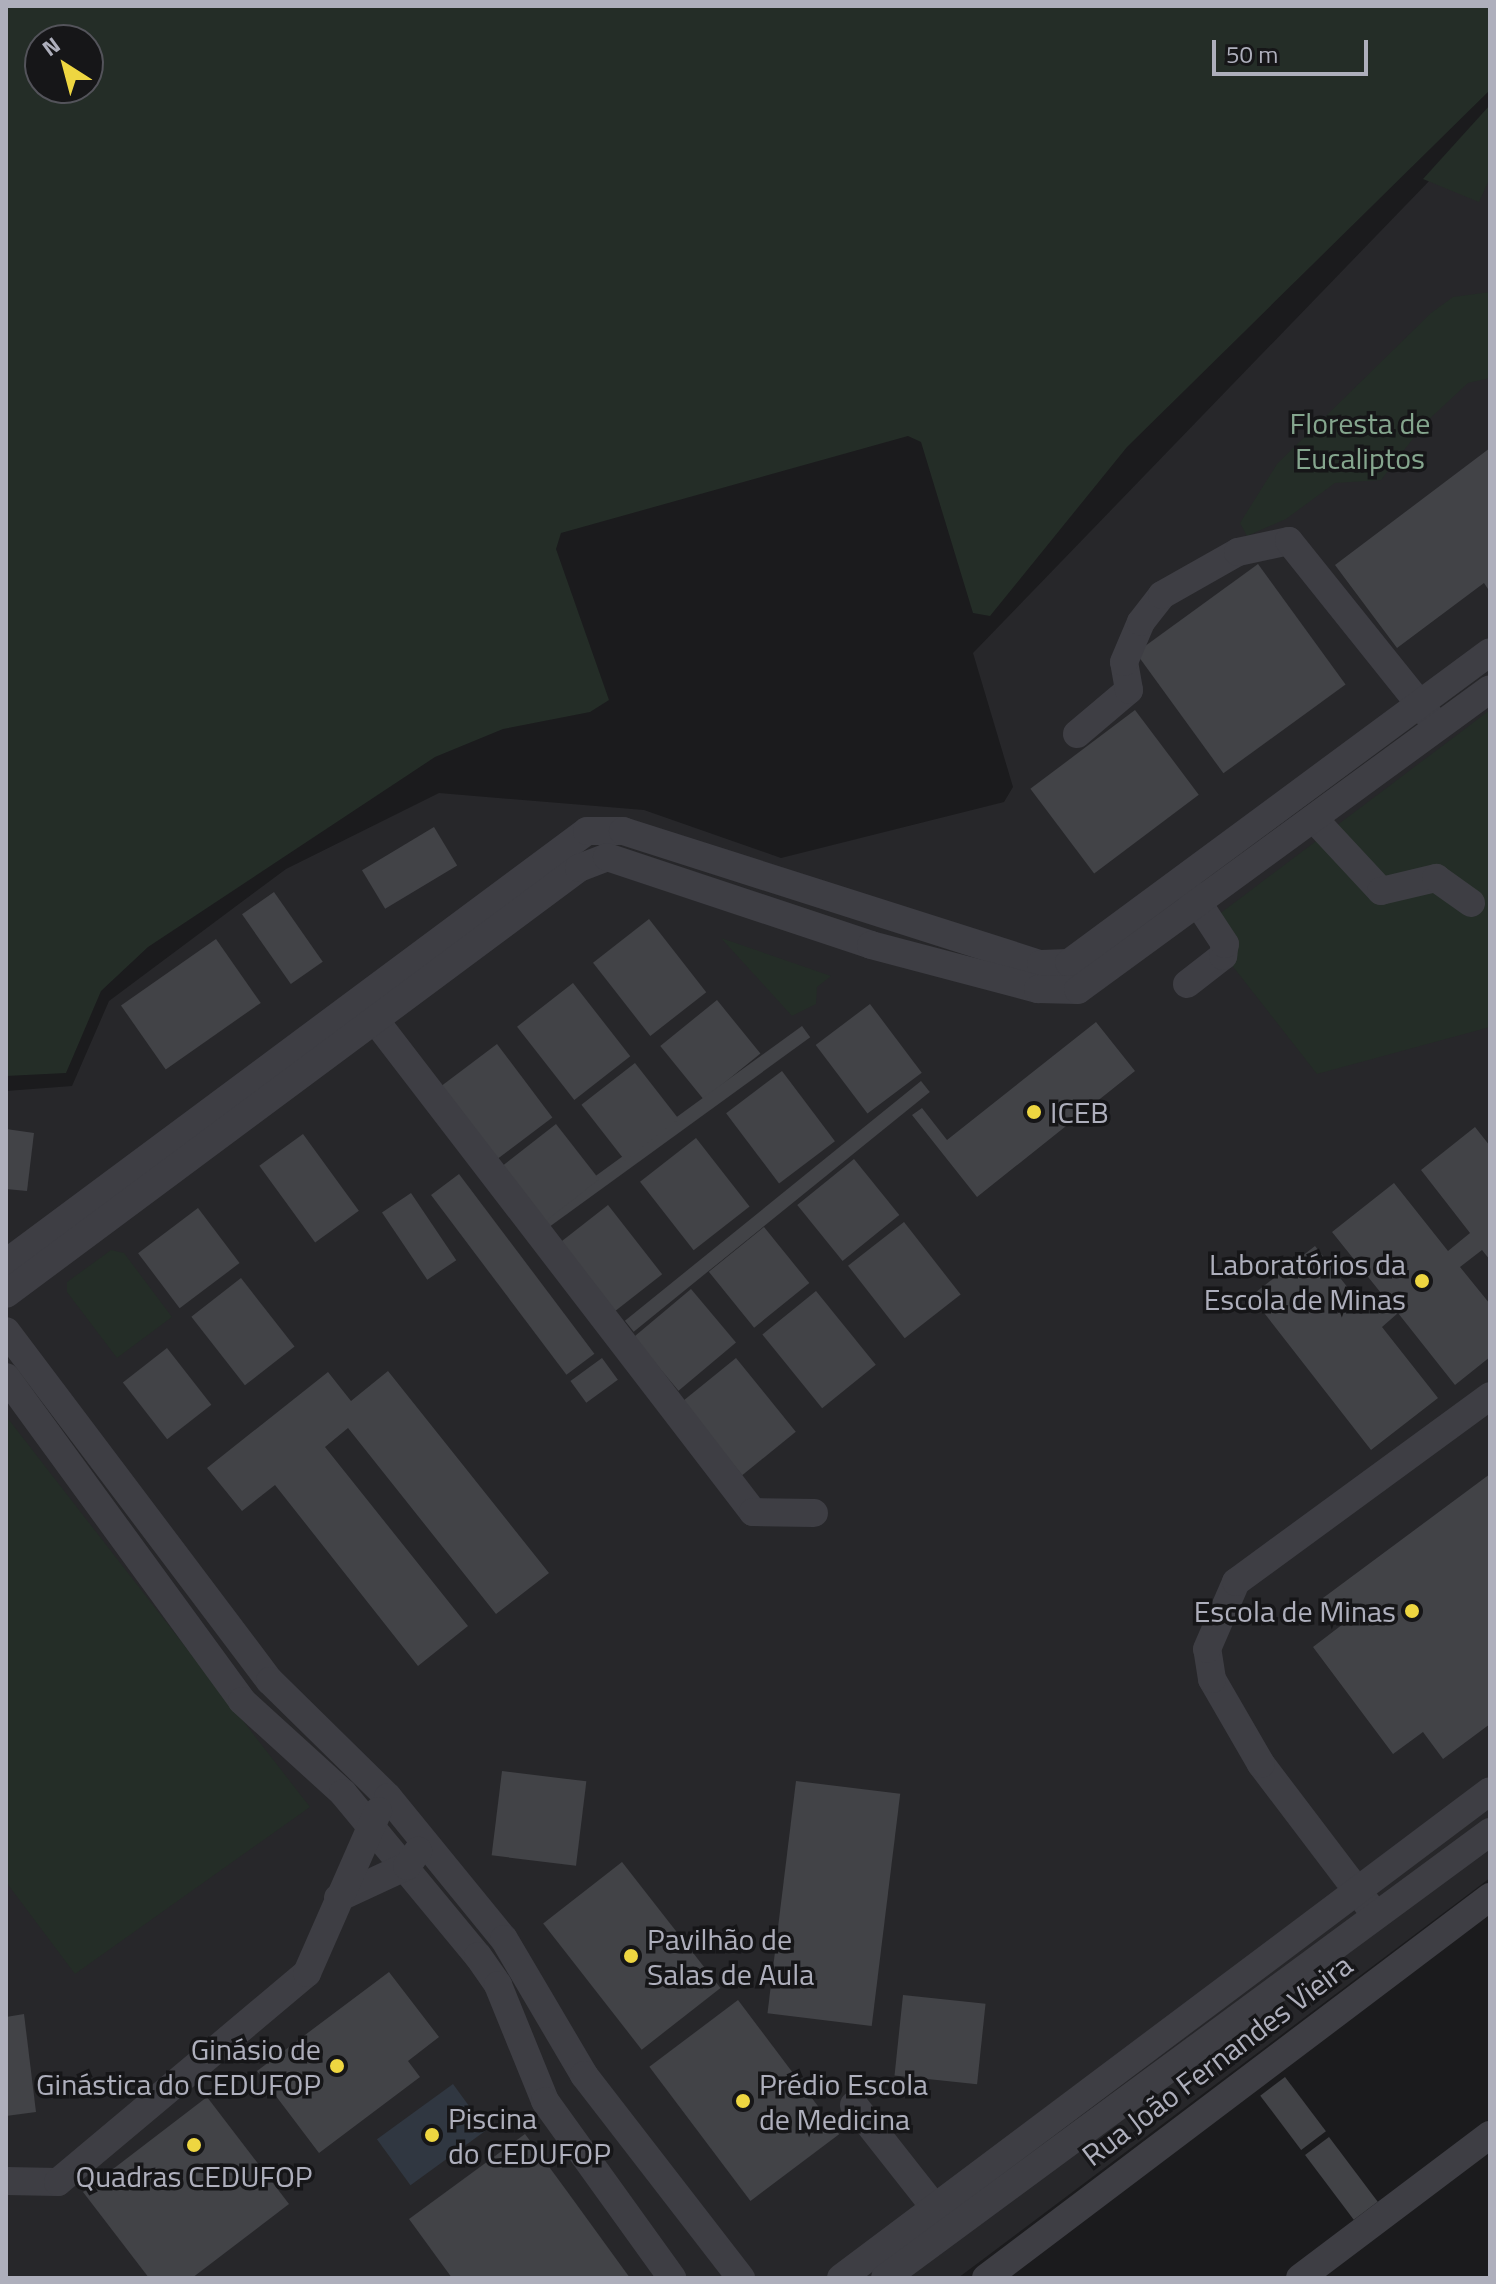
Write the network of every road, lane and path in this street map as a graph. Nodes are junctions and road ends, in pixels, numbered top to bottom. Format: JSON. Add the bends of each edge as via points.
{"nodes":[{"id":1,"x":1490,"y":652,"type":"edge"},
{"id":2,"x":1490,"y":689,"type":"edge"},
{"id":3,"x":1419,"y":703,"type":"junction"},
{"id":4,"x":1438,"y":728,"type":"junction"},
{"id":5,"x":1077,"y":734,"type":"dead end"},
{"id":6,"x":1315,"y":820,"type":"junction"},
{"id":7,"x":1183,"y":880,"type":"junction"},
{"id":8,"x":1471,"y":903,"type":"dead end"},
{"id":9,"x":1199,"y":906,"type":"junction"},
{"id":10,"x":882,"y":914,"type":"junction"},
{"id":11,"x":871,"y":945,"type":"junction"},
{"id":12,"x":1187,"y":984,"type":"dead end"},
{"id":13,"x":367,"y":1010,"type":"junction"},
{"id":14,"x":6,"y":1263,"type":"edge"},
{"id":15,"x":6,"y":1294,"type":"edge"},
{"id":16,"x":6,"y":1331,"type":"edge"},
{"id":17,"x":6,"y":1377,"type":"edge"},
{"id":18,"x":1490,"y":1396,"type":"edge"},
{"id":19,"x":814,"y":1513,"type":"dead end"},
{"id":20,"x":270,"y":1681,"type":"junction"},
{"id":21,"x":242,"y":1701,"type":"junction"},
{"id":22,"x":1490,"y":1791,"type":"edge"},
{"id":23,"x":388,"y":1797,"type":"junction"},
{"id":24,"x":370,"y":1823,"type":"junction"},
{"id":25,"x":1490,"y":1832,"type":"edge"},
{"id":26,"x":426,"y":1841,"type":"junction"},
{"id":27,"x":407,"y":1866,"type":"junction"},
{"id":28,"x":1357,"y":1891,"type":"junction"},
{"id":29,"x":1490,"y":1897,"type":"edge"},
{"id":30,"x":338,"y":1898,"type":"junction"},
{"id":31,"x":1376,"y":1916,"type":"junction"},
{"id":32,"x":584,"y":2075,"type":"junction"},
{"id":33,"x":545,"y":2101,"type":"junction"},
{"id":34,"x":854,"y":2105,"type":"dead end"},
{"id":35,"x":1490,"y":2135,"type":"edge"},
{"id":36,"x":6,"y":2181,"type":"edge"},
{"id":37,"x":935,"y":2208,"type":"junction"},
{"id":38,"x":672,"y":2278,"type":"edge"},
{"id":39,"x":741,"y":2278,"type":"edge"},
{"id":40,"x":841,"y":2278,"type":"edge"},
{"id":41,"x":885,"y":2278,"type":"edge"},
{"id":42,"x":986,"y":2278,"type":"edge"},
{"id":43,"x":1300,"y":2278,"type":"edge"}],
"edges":[{"from":1,"to":3,"type":"street"},
{"from":2,"to":4,"type":"street"},
{"from":3,"to":4,"type":"street"},
{"from":3,"to":5,"type":"street","via":[[1289,541],[1238,552],[1162,595],[1141,622],[1124,662],[1129,690]]},
{"from":3,"to":7,"type":"street"},
{"from":4,"to":6,"type":"street"},
{"from":6,"to":8,"type":"street","via":[[1381,891],[1436,878]]},
{"from":6,"to":9,"type":"street"},
{"from":7,"to":9,"type":"street"},
{"from":7,"to":10,"type":"street","via":[[1069,963],[1041,964]]},
{"from":9,"to":11,"type":"street","via":[[1078,990],[1038,989]]},
{"from":9,"to":12,"type":"street","via":[[1225,944],[1223,956]]},
{"from":10,"to":11,"type":"street"},
{"from":10,"to":13,"type":"street","via":[[623,831],[587,831]]},
{"from":11,"to":13,"type":"street","via":[[607,857],[579,868]]},
{"from":13,"to":14,"type":"street"},
{"from":13,"to":15,"type":"street"},
{"from":13,"to":19,"type":"street","via":[[753,1512]]},
{"from":16,"to":20,"type":"street"},
{"from":17,"to":21,"type":"street"},
{"from":18,"to":28,"type":"street","via":[[1236,1582],[1207,1649],[1212,1679],[1261,1764]]},
{"from":20,"to":21,"type":"street"},
{"from":20,"to":23,"type":"street"},
{"from":21,"to":24,"type":"street"},
{"from":22,"to":28,"type":"street"},
{"from":23,"to":24,"type":"street"},
{"from":23,"to":26,"type":"street"},
{"from":24,"to":27,"type":"street"},
{"from":24,"to":30,"type":"street"},
{"from":25,"to":31,"type":"street"},
{"from":26,"to":27,"type":"street"},
{"from":26,"to":32,"type":"street","via":[[504,1939]]},
{"from":27,"to":30,"type":"street"},
{"from":27,"to":33,"type":"street","via":[[498,1985]]},
{"from":28,"to":31,"type":"street"},
{"from":28,"to":37,"type":"street"},
{"from":29,"to":42,"type":"street","name":"Rua João Fernandes Vieira"},
{"from":30,"to":36,"type":"street","via":[[307,1973],[58,2182]]},
{"from":31,"to":41,"type":"street"},
{"from":32,"to":33,"type":"street"},
{"from":32,"to":39,"type":"street"},
{"from":33,"to":38,"type":"street"},
{"from":34,"to":37,"type":"street"},
{"from":35,"to":43,"type":"street"},
{"from":37,"to":40,"type":"street"}]}
